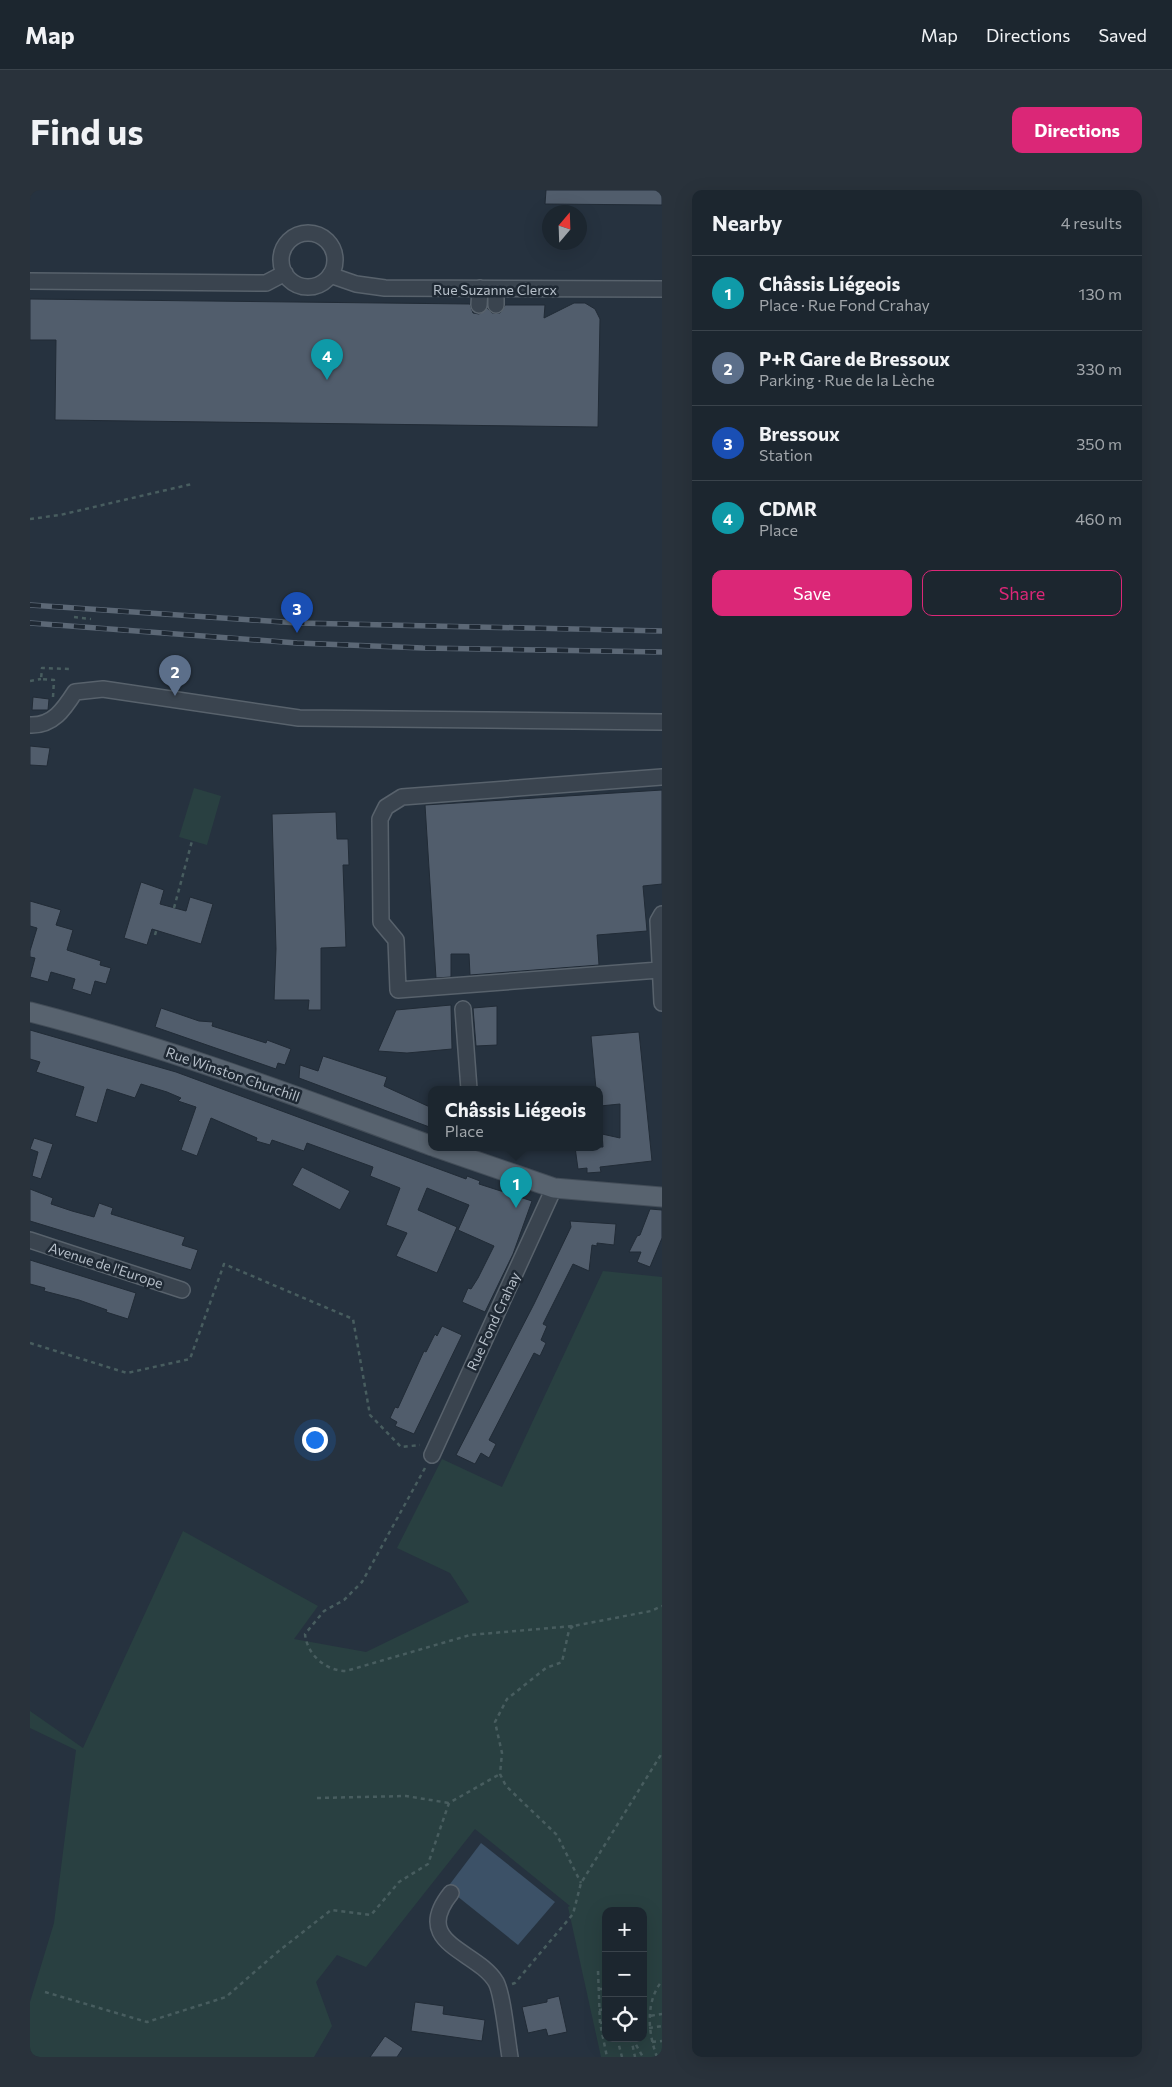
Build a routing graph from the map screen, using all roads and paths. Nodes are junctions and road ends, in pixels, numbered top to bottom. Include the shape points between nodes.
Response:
1 (285, 273) junction
2 (330, 275) junction
3 (30, 281) edge
4 (480, 288) junction
5 (496, 288) junction
6 (662, 290) edge
7 (480, 304) dead end
8 (496, 305) dead end
9 (192, 484) dead end
10 (30, 519) edge
11 (74, 617) dead end
12 (91, 619) dead end
13 (70, 669) dead end
14 (41, 679) junction
15 (30, 681) edge
16 (51, 721) junction
17 (662, 722) edge
18 (30, 725) edge
19 (662, 777) edge
20 (192, 841) dead end
21 (174, 908) dead end
22 (662, 914) edge
23 (157, 928) dead end
24 (154, 935) dead end
25 (659, 970) junction
26 (662, 1003) edge
27 (463, 1008) dead end
28 (30, 1012) edge
29 (469, 1086) edge
30 (428, 1144) edge
31 (458, 1151) edge
32 (473, 1154) edge
33 (554, 1188) junction
34 (662, 1197) edge
35 (30, 1240) edge
36 (182, 1290) dead end
37 (30, 1343) edge
38 (420, 1445) dead end
39 (432, 1455) joint
40 (662, 1606) edge
41 (573, 1626) junction
42 (662, 1753) edge
43 (500, 1774) junction
44 (317, 1798) dead end
45 (449, 1803) junction
46 (580, 1883) junction
47 (451, 1893) dead end
48 (598, 1971) dead end
49 (662, 1981) edge
50 (496, 1983) junction
51 (599, 1989) joint
52 (45, 1992) dead end
53 (600, 2010) joint
54 (662, 2014) edge
55 (649, 2016) junction
56 (600, 2023) joint
57 (662, 2026) edge
58 (649, 2028) junction
59 (602, 2030) edge
60 (662, 2041) edge
61 (605, 2042) edge
62 (618, 2042) edge
63 (633, 2042) edge
64 (634, 2042) edge
65 (652, 2042) junction
66 (662, 2056) edge
67 (510, 2057) edge
68 (607, 2057) edge
69 (622, 2057) edge
70 (635, 2057) edge
71 (643, 2057) edge
72 (658, 2057) edge

1 - 2 street via 303,286 318,284
1 - 2 street via 281,259 286,244 305,233 320,236 331,246 334,261
1 - 3 street via 266,283
2 - 4 street, Rue Suzanne Clercx via 356,284 385,288
4 - 5 street, Rue Suzanne Clercx
4 - 7 street
5 - 6 street, Rue Suzanne Clercx
5 - 8 street
9 - 10 path
11 - 12 path
13 - 14 path via 42,668
14 - 15 path
14 - 16 path via 54,680
16 - 17 street via 75,692 103,689 299,718
16 - 18 street
19 - 25 street via 402,797 386,807 380,819 381,922 396,940 398,990
20 - 21 path
22 - 25 street via 658,921
23 - 24 path
25 - 26 street
27 - 29 street
28 - 30 main road, Rue Winston Churchill via 101,1030 226,1071
31 - 32 main road, Rue Winston Churchill
32 - 33 main road, Rue Winston Churchill
33 - 34 main road, Rue Winston Churchill
33 - 39 street, Rue Fond Crahay
35 - 36 street, Avenue de l'Europe
37 - 38 path via 127,1373 190,1359 224,1264 353,1319 370,1415 401,1447
39 - 41 path via 362,1582 344,1600 324,1611 305,1634 306,1643 317,1659 334,1670 346,1670 470,1635
40 - 41 path
41 - 43 path via 569,1630 562,1662 546,1668 508,1699 495,1722 502,1753
42 - 46 path
43 - 45 path
43 - 46 path via 506,1786 557,1835
44 - 45 path via 406,1796
45 - 52 path via 428,1864 399,1882 371,1915 331,1910 226,1997 147,2022
46 - 50 path via 573,1914 515,1983
47 - 50 street via 441,1906 438,1922 446,1941
48 - 51 path
49 - 55 path via 656,1989
50 - 67 street
51 - 53 path
53 - 56 path
54 - 55 path
55 - 58 path
56 - 59 path
57 - 58 path
58 - 65 path
60 - 65 path
61 - 68 path
62 - 69 path
63 - 70 path
64 - 71 path
65 - 72 path
66 - 72 path

